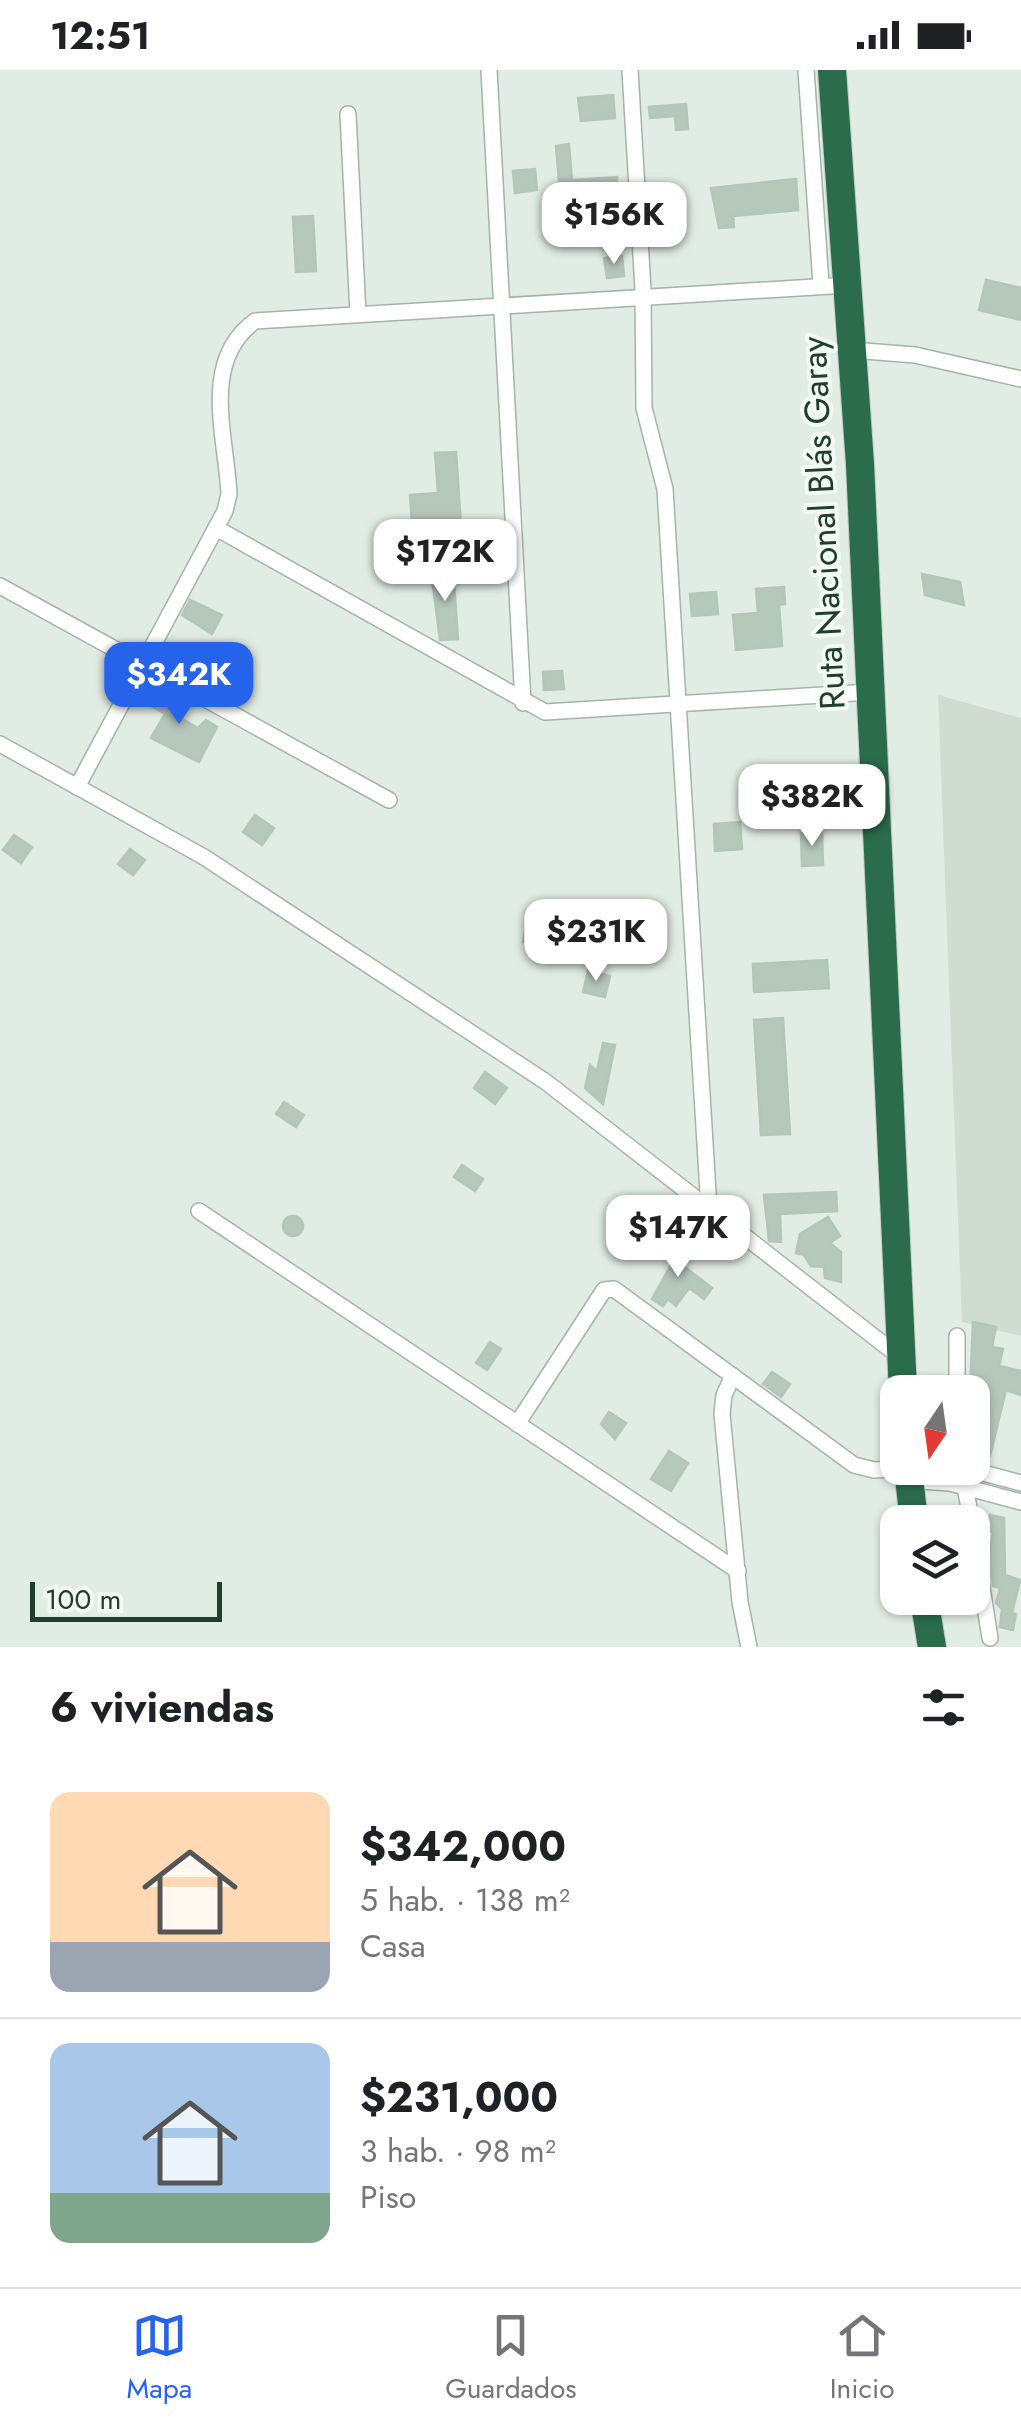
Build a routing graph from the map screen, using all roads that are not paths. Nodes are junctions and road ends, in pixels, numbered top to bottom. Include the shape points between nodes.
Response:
1 (489, 70) edge
2 (630, 70) edge
3 (806, 70) edge
4 (832, 70) edge
5 (348, 114) dead end
6 (834, 284) junction
7 (643, 296) junction
8 (502, 306) junction
9 (358, 314) junction
10 (852, 350) junction
11 (1021, 379) edge
12 (216, 528) junction
13 (0, 586) edge
14 (143, 664) junction
15 (870, 692) junction
16 (524, 703) junction
17 (678, 704) junction
18 (0, 744) edge
19 (77, 787) junction
20 (389, 800) dead end
21 (710, 1210) junction
22 (199, 1211) dead end
23 (957, 1336) dead end
24 (900, 1357) junction
25 (901, 1375) edge
26 (956, 1375) edge
27 (733, 1376) junction
28 (517, 1424) junction
29 (880, 1470) edge
30 (990, 1475) edge
31 (1021, 1482) edge
32 (956, 1485) edge
33 (966, 1485) edge
34 (967, 1488) junction
35 (1021, 1502) edge
36 (969, 1505) edge
37 (738, 1571) junction
38 (927, 1615) edge
39 (986, 1615) edge
40 (990, 1638) dead end
41 (749, 1647) edge
42 (932, 1647) edge

1 - 8 street
2 - 7 street
3 - 6 street
4 - 6 highway, Ruta Nacional Blás Garay
5 - 9 street
6 - 7 street
6 - 10 highway, Ruta Nacional Blás Garay
7 - 8 street
7 - 17 street via 644,408 665,490
8 - 9 street
8 - 16 street
9 - 12 street via 255,320 240,332 219,374 230,494
10 - 11 street via 915,355
10 - 15 highway, Ruta Nacional Blás Garay
12 - 14 street
12 - 16 street
13 - 14 street
14 - 19 street
14 - 20 street
15 - 17 street
15 - 24 highway, Ruta Nacional Blás Garay
16 - 17 street via 545,712
17 - 21 street
18 - 19 street
19 - 21 street via 204,858 546,1082
21 - 24 street
22 - 28 street
23 - 26 street
24 - 25 highway, Ruta Nacional Blás Garay
27 - 28 street via 614,1289 604,1290
27 - 29 street via 854,1465
27 - 37 street via 722,1414
28 - 37 street
30 - 31 street
32 - 34 street
33 - 34 street
34 - 35 street
34 - 36 street
37 - 41 street
38 - 42 highway
39 - 40 street

